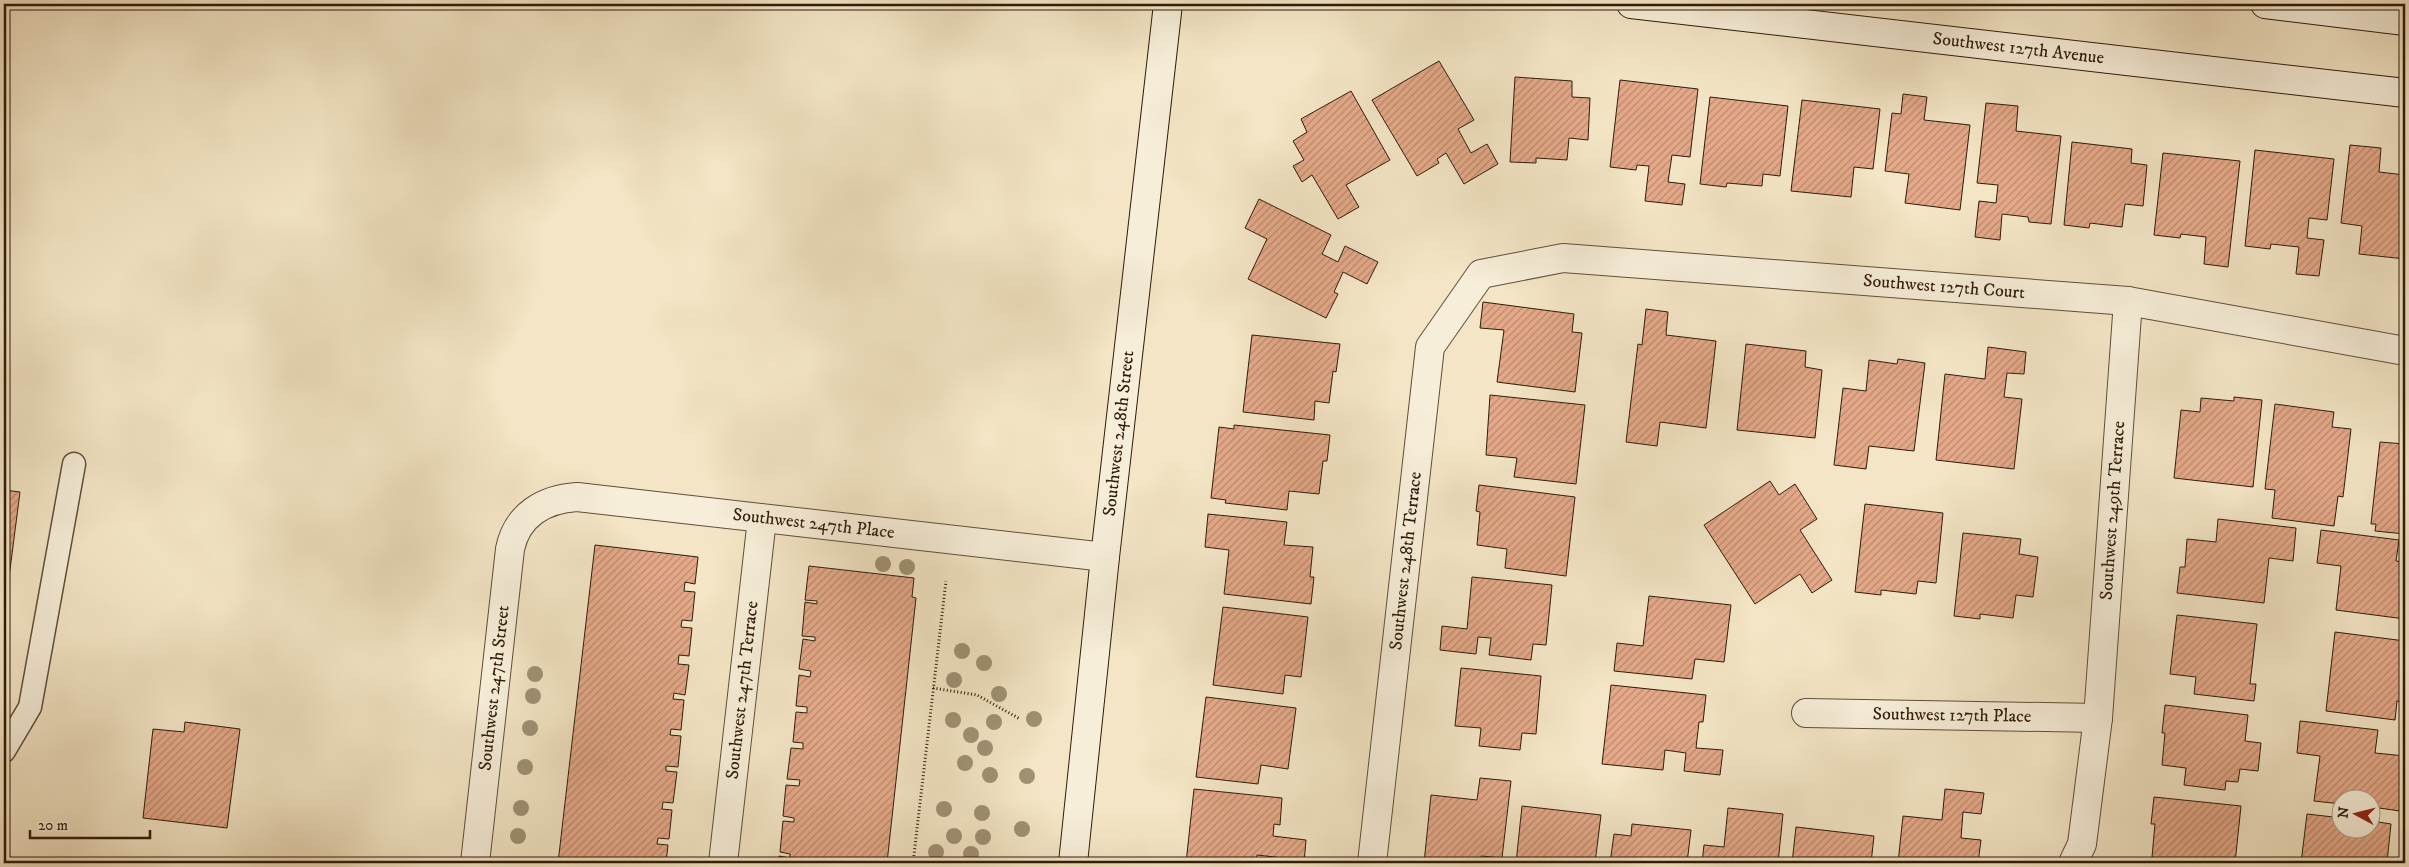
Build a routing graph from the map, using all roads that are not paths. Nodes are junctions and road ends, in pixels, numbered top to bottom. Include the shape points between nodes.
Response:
1 (1168, 4) edge
2 (1630, 4) edge
3 (2265, 4) edge
4 (2405, 21) edge
5 (2405, 93) edge
6 (1481, 274) joint
7 (2128, 301) junction
8 (2405, 350) edge
9 (74, 464) dead end
10 (527, 516) joint
11 (762, 519) junction
12 (1105, 557) junction
13 (1806, 713) dead end
14 (2098, 718) junction
15 (4, 751) edge
16 (475, 863) edge
17 (723, 863) edge
18 (1073, 863) edge
19 (1372, 863) edge
20 (2073, 863) edge

1 - 12 street, Southwest 248th Street
2 - 5 street, Southwest 127th Avenue
3 - 4 street
6 - 7 street, Southwest 127th Court via 1563,258
6 - 19 street, Southwest 248th Terrace via 1430,347
7 - 8 street, Southwest 127th Court
7 - 14 street, Southwest 249th Terrace
9 - 15 lane via 30,707
10 - 11 street, Southwest 247th Place via 549,502 577,496
10 - 16 street, Southwest 247th Street via 516,530 510,550
11 - 12 street, Southwest 247th Place
11 - 17 street, Southwest 247th Terrace
12 - 18 street, Southwest 248th Street
13 - 14 street, Southwest 127th Place
14 - 20 street, Southwest 249th Terrace via 2082,844

